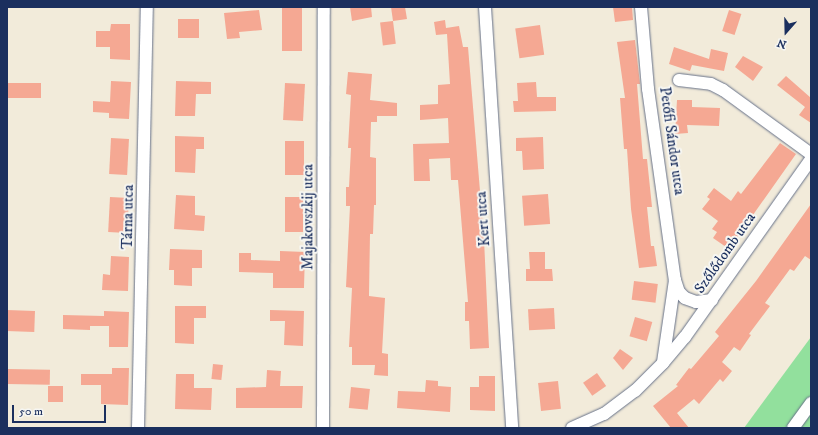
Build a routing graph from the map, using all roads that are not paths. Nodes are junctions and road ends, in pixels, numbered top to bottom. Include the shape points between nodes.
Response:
1 (147, 7) edge
2 (324, 7) edge
3 (485, 7) edge
4 (641, 7) edge
5 (679, 80) dead end
6 (811, 154) edge
7 (811, 158) edge
8 (675, 280) junction
9 (712, 300) junction
10 (663, 363) junction
11 (811, 402) edge
12 (138, 428) edge
13 (323, 428) edge
14 (512, 428) edge
15 (572, 428) edge
16 (792, 428) edge

1 - 12 street, Tárna utca
2 - 13 street, Majakovszkij utca
3 - 14 street, Kert utca
4 - 8 street, Petőfi Sándor utca via 648,89
5 - 6 street via 710,84 723,90
7 - 9 street, Szőlődomb utca
8 - 9 street, Petőfi Sándor utca via 679,292 685,298 696,302
8 - 10 street, Petőfi Sándor utca
9 - 10 street, Szőlődomb utca
10 - 15 street, Szőlődomb utca via 635,391 610,409
11 - 16 street

